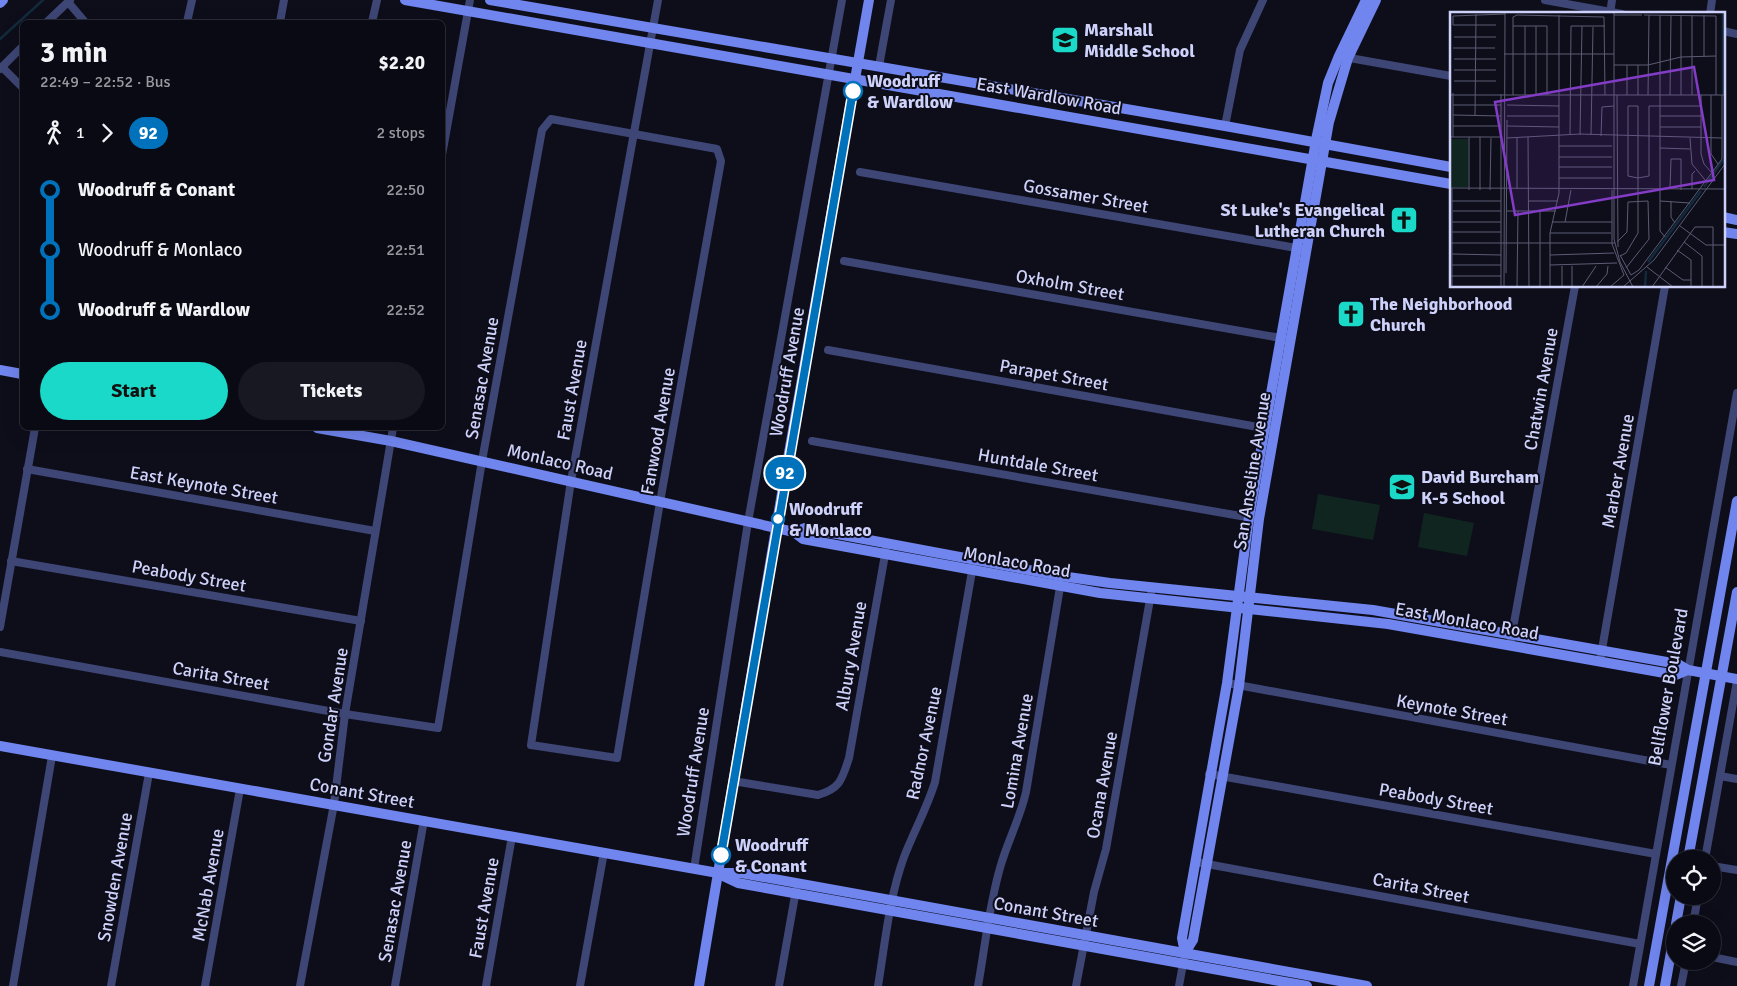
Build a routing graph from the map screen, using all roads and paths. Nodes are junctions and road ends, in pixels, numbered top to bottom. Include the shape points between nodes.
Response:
1 (3, 0) edge
2 (192, 0) edge
3 (284, 0) edge
4 (377, 0) edge
5 (405, 0) edge
6 (470, 0) edge
7 (490, 0) edge
8 (658, 0) edge
9 (842, 0) edge
10 (869, 0) edge
11 (891, 0) edge
12 (1264, 0) edge
13 (1366, 0) edge
14 (1376, 0) edge
15 (1545, 0) edge
16 (69, 1) edge
17 (0, 3) edge
18 (468, 11) junction
19 (1605, 12) edge
20 (49, 20) edge
21 (83, 20) edge
22 (187, 20) edge
23 (280, 20) edge
24 (372, 20) edge
25 (653, 28) junction
26 (1724, 31) edge
27 (1737, 34) edge
28 (651, 44) junction
29 (20, 49) edge
30 (1343, 57) junction
31 (832, 59) junction
32 (858, 63) junction
33 (879, 66) junction
34 (1, 68) edge
35 (829, 75) junction
36 (1450, 76) edge
37 (855, 79) junction
38 (20, 86) edge
39 (1225, 126) junction
40 (633, 133) junction
41 (445, 138) edge
42 (1320, 144) junction
43 (1317, 160) junction
44 (1415, 161) junction
45 (1450, 167) edge
46 (860, 172) dead end
47 (1412, 177) junction
48 (1450, 184) edge
49 (1724, 217) edge
50 (1737, 220) edge
51 (1724, 232) edge
52 (1737, 234) edge
53 (1302, 249) junction
54 (844, 261) dead end
55 (1575, 288) edge
56 (1666, 288) edge
57 (1280, 338) junction
58 (1291, 340) junction
59 (828, 350) dead end
60 (0, 370) edge
61 (20, 374) edge
62 (1737, 393) edge
63 (1269, 429) junction
64 (35, 430) edge
65 (328, 430) edge
66 (393, 430) edge
67 (390, 441) junction
68 (812, 441) dead end
69 (482, 461) junction
70 (27, 469) junction
71 (571, 481) junction
72 (1737, 501) edge
73 (660, 502) junction
74 (1254, 518) junction
75 (748, 522) junction
76 (776, 529) junction
77 (375, 531) junction
78 (886, 549) junction
79 (11, 560) junction
80 (973, 565) junction
81 (1061, 581) junction
82 (1152, 588) junction
83 (1737, 592) edge
84 (1243, 597) junction
85 (1151, 599) junction
86 (1242, 608) junction
87 (361, 621) junction
88 (0, 626) edge
89 (1511, 639) junction
90 (1601, 650) junction
91 (0, 652) edge
92 (1600, 661) junction
93 (1688, 670) junction
94 (1706, 673) junction
95 (1722, 676) junction
96 (1737, 680) edge
97 (1227, 683) junction
98 (1239, 686) junction
99 (345, 714) junction
100 (438, 728) joint
101 (0, 746) edge
102 (573, 752) joint
103 (52, 756) junction
104 (1671, 765) junction
105 (149, 773) junction
106 (1210, 774) junction
107 (1223, 776) junction
108 (1720, 776) junction
109 (1737, 779) edge
110 (733, 781) junction
111 (240, 789) junction
112 (334, 804) junction
113 (424, 820) junction
114 (512, 836) junction
115 (1690, 850) edge
116 (1707, 850) edge
117 (604, 852) junction
118 (1656, 854) junction
119 (1196, 862) junction
120 (1207, 864) junction
121 (1721, 867) edge
122 (694, 868) junction
123 (1737, 870) edge
124 (718, 873) junction
125 (797, 883) junction
126 (795, 894) junction
127 (892, 906) junction
128 (989, 923) junction
129 (1084, 940) junction
130 (1640, 944) junction
131 (1184, 958) junction
132 (1721, 959) edge
133 (1737, 962) edge
134 (1668, 970) edge
135 (1684, 970) edge
136 (1280, 979) edge
137 (13, 986) edge
138 (111, 986) edge
139 (205, 986) edge
140 (300, 986) edge
141 (395, 986) edge
142 (486, 986) edge
143 (580, 986) edge
144 (699, 986) edge
145 (779, 986) edge
146 (878, 986) edge
147 (978, 986) edge
148 (1076, 986) edge
149 (1179, 986) edge
150 (1307, 986) edge
151 (1367, 986) edge
152 (1632, 986) edge
153 (1649, 986) edge
154 (1665, 986) edge
155 (1681, 986) edge

1 - 17 street
2 - 22 street
3 - 23 street
4 - 24 street
5 - 18 street, East Wardlow Road
6 - 18 street
7 - 25 street, East Wardlow Road
8 - 25 street, Faust Avenue
9 - 31 street, Woodruff Avenue
10 - 32 street, Woodruff Avenue
11 - 33 street
12 - 39 street via 1240,50
13 - 30 street, San Anseline Avenue
14 - 30 street, San Anseline Avenue
15 - 19 street
16 - 20 street
16 - 21 street
18 - 28 street, East Wardlow Road
18 - 41 street
25 - 28 street, Faust Avenue
25 - 31 street, East Wardlow Road
26 - 27 street
28 - 35 street, East Wardlow Road
28 - 40 street, Faust Avenue
29 - 34 street
30 - 36 street
30 - 42 street, San Anseline Avenue
31 - 32 street, East Wardlow Road
31 - 35 street, Woodruff Avenue
32 - 33 street, East Wardlow Road
32 - 37 street, Woodruff Avenue
33 - 39 street, East Wardlow Road
34 - 38 street
35 - 37 street, East Wardlow Road
35 - 75 street, Woodruff Avenue
37 - 43 street, East Wardlow Road
37 - 76 street, Woodruff Avenue
39 - 42 street, East Wardlow Road
40 - 69 street, Senasac Avenue via 551,119 542,130
40 - 71 street, Faust Avenue
40 - 73 street, Fanwood Avenue via 717,149 721,162
42 - 43 street, San Anseline Avenue
42 - 44 street, East Wardlow Road
43 - 47 street, East Wardlow Road
43 - 53 street, San Anseline Avenue
44 - 45 street, East Wardlow Road
44 - 47 street
46 - 53 street, Gossamer Street
47 - 48 street, East Wardlow Road
49 - 50 street
51 - 52 street
53 - 57 street, San Anseline Avenue
53 - 58 street, San Anseline Avenue
54 - 57 street, Oxholm Street
55 - 89 street, Chatwin Avenue
56 - 90 street, Marber Avenue
57 - 58 street, Oxholm Street
57 - 63 street, San Anseline Avenue
58 - 63 street, San Anseline Avenue
59 - 63 street, Parapet Street
60 - 61 street
62 - 93 street, Bellflower Boulevard
63 - 74 street, San Anseline Avenue
64 - 70 street
65 - 67 street, Monlaco Road
66 - 67 street, Gondar Avenue
67 - 69 street, Monlaco Road
67 - 77 street, Gondar Avenue
68 - 74 street, Huntdale Street
69 - 71 street, Monlaco Road
69 - 100 street, Senasac Avenue
70 - 77 street, East Keynote Street
70 - 79 street
71 - 73 street, Monlaco Road
71 - 102 street, Faust Avenue via 531,745
72 - 94 street, Bellflower Boulevard
73 - 75 street, Monlaco Road
73 - 102 street, Fanwood Avenue via 617,758
74 - 84 street, San Anseline Avenue
75 - 76 street, Monlaco Road
75 - 122 street, Woodruff Avenue
76 - 78 street, Monlaco Road via 794,532 803,539
76 - 110 street, Woodruff Avenue
77 - 87 street, Gondar Avenue
78 - 80 street, Monlaco Road
78 - 110 street, Albury Avenue via 848,758 840,783 818,795
79 - 87 street, Peabody Street
79 - 88 street
80 - 81 street, Monlaco Road
80 - 127 street, Radnor Avenue via 935,782 928,808 904,856
81 - 82 street, Monlaco Road
81 - 85 street, Monlaco Road
81 - 128 street, Lomina Avenue via 1026,792 1021,815 999,870
82 - 84 street, Monlaco Road
82 - 85 street, Ocana Avenue
83 - 95 street
84 - 86 street, San Anseline Avenue
84 - 89 street, East Monlaco Road via 1373,610
85 - 86 street, Monlaco Road
85 - 129 street, Ocana Avenue via 1106,849
86 - 89 street, East Monlaco Road
86 - 97 street, San Anseline Avenue
86 - 98 street, San Anseline Avenue
87 - 99 street, Gondar Avenue
89 - 90 street, East Monlaco Road
89 - 92 street, East Monlaco Road
90 - 92 street, Marber Avenue
90 - 93 street, East Monlaco Road via 1678,664
91 - 99 street, Carita Street
92 - 93 street, East Monlaco Road via 1676,675
93 - 94 street, East Monlaco Road
93 - 104 street, Bellflower Boulevard
94 - 95 street, East Monlaco Road
94 - 153 street, Bellflower Boulevard
95 - 96 street, East Monlaco Road
95 - 115 street
96 - 108 street
97 - 98 street, Keynote Street
97 - 106 street, San Anseline Avenue
98 - 104 street, Keynote Street
98 - 107 street, San Anseline Avenue
99 - 100 street, Carita Street
99 - 112 street, Gondar Avenue
101 - 103 street, Conant Street
103 - 105 street, Conant Street
103 - 137 street
104 - 118 street, Bellflower Boulevard
105 - 111 street, Conant Street
105 - 138 street, Snowden Avenue
106 - 107 street, Peabody Street
106 - 119 street, San Anseline Avenue
107 - 118 street, Peabody Street
107 - 120 street, San Anseline Avenue
108 - 109 street
108 - 116 street
110 - 124 street, Woodruff Avenue
111 - 112 street, Conant Street
111 - 139 street, McNab Avenue
112 - 113 street, Conant Street
112 - 140 street, Gondar Avenue
113 - 114 street, Conant Street
113 - 141 street, Senasac Avenue
114 - 117 street, Conant Street
114 - 142 street, Faust Avenue
117 - 122 street, Conant Street
117 - 143 street
118 - 130 street, Bellflower Boulevard
119 - 120 street, Carita Street
119 - 131 street, San Anseline Avenue via 1182,938
120 - 130 street, Carita Street
120 - 131 street, San Anseline Avenue via 1192,940
121 - 123 street
122 - 124 street, Conant Street
124 - 125 street, Conant Street via 741,873
124 - 126 street, Conant Street via 738,884
124 - 144 street, Woodruff Avenue
125 - 126 street
125 - 127 street, Conant Street
126 - 127 street, Conant Street
126 - 145 street
127 - 128 street, Conant Street
127 - 146 street, Radnor Avenue
128 - 129 street, Conant Street
128 - 147 street, Lomina Avenue
129 - 131 street, Conant Street
129 - 148 street, Ocana Avenue
130 - 152 street, Bellflower Boulevard
131 - 136 street, Conant Street
131 - 149 street, San Anseline Avenue
132 - 133 street
134 - 154 street
135 - 155 street
136 - 150 street, Conant Street
136 - 151 street, Conant Street

